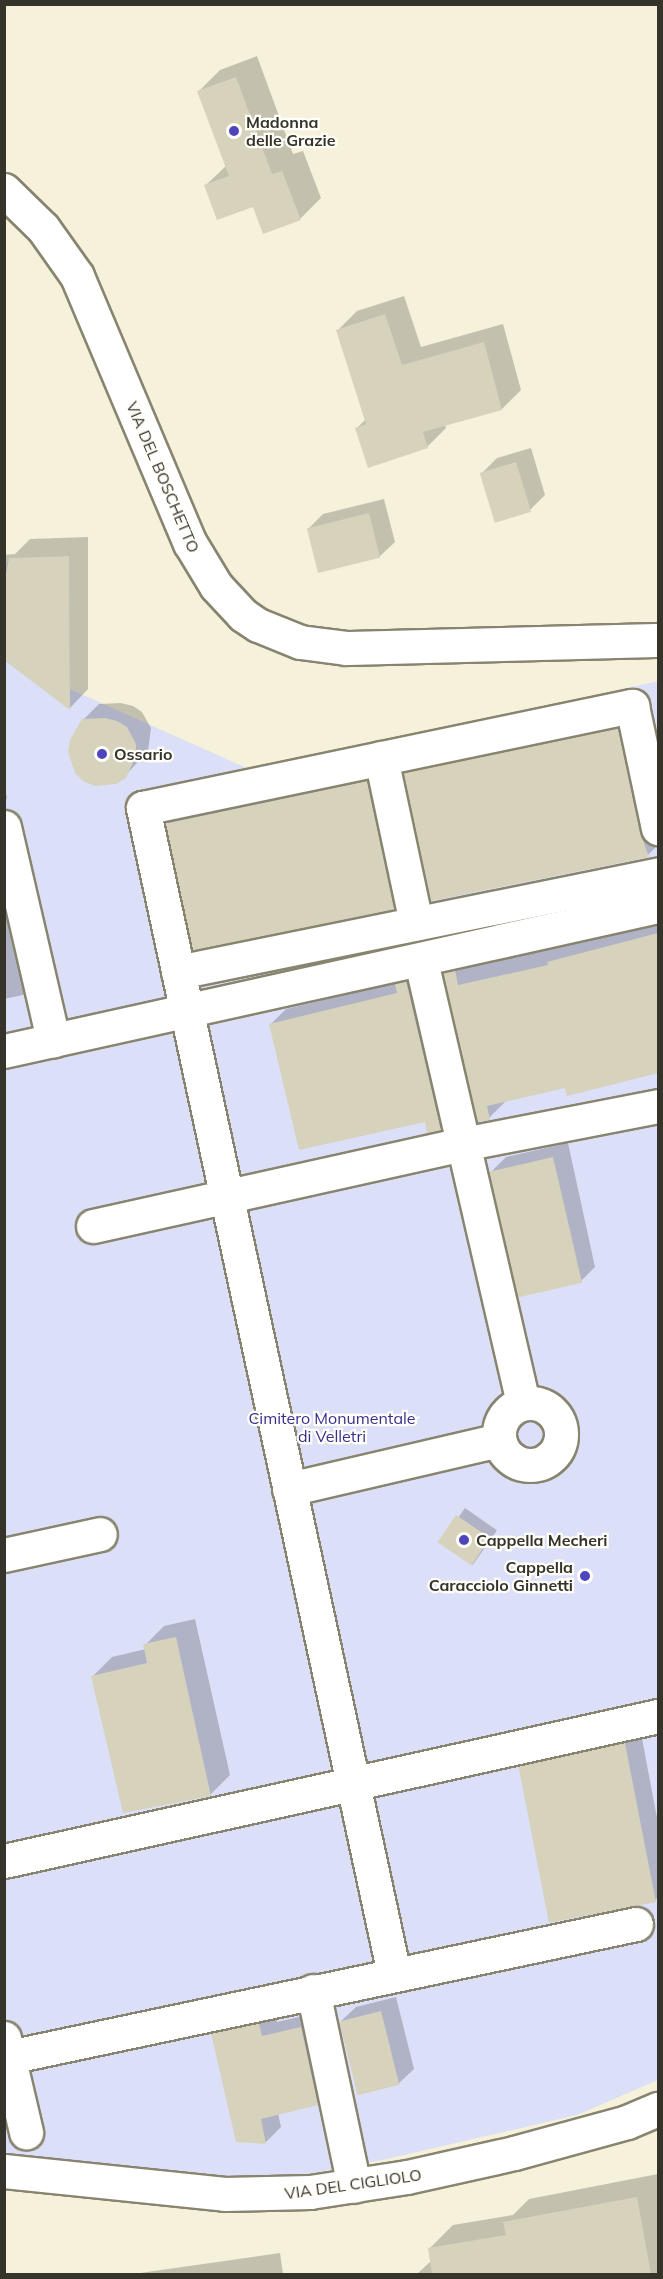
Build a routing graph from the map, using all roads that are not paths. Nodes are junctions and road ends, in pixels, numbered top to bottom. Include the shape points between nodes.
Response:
1 (4, 190) edge
2 (658, 640) edge
3 (381, 758) junction
4 (658, 828) edge
5 (5, 833) edge
6 (658, 874) edge
7 (658, 906) edge
8 (416, 923) junction
9 (420, 961) junction
10 (178, 972) junction
11 (187, 1011) junction
12 (53, 1040) junction
13 (4, 1051) edge
14 (658, 1106) edge
15 (463, 1144) junction
16 (227, 1198) junction
17 (93, 1226) dead end
18 (523, 1403) junction
19 (499, 1440) junction
20 (290, 1489) junction
21 (100, 1534) dead end
22 (4, 1556) edge
23 (658, 1716) edge
24 (353, 1784) junction
25 (4, 1861) edge
26 (636, 1924) dead end
27 (394, 1974) junction
28 (312, 1991) junction
29 (6, 2051) edge
30 (658, 2109) edge
31 (26, 2132) dead end
32 (4, 2171) edge
33 (354, 2186) junction

1 - 2 street, VIA DEL BOSCHETTO via 43,228 77,276 190,543 216,586 243,615 300,642 346,648
3 - 4 street via 632,706
3 - 8 street
3 - 10 street via 143,808
5 - 12 street
6 - 8 street
7 - 9 street
8 - 10 street
9 - 11 street
9 - 15 street
10 - 11 street
11 - 12 street
11 - 16 street
12 - 13 street
14 - 15 street
15 - 16 street
15 - 18 street
16 - 17 street
16 - 20 street
18 - 19 street via 501,1421
18 - 19 street via 544,1406 552,1412 561,1431 556,1451 540,1464 525,1465 509,1458
19 - 20 street
20 - 24 street
21 - 22 street
23 - 24 street
24 - 25 street
24 - 27 street
26 - 27 street
27 - 28 street
28 - 29 street
28 - 33 street
29 - 31 street
30 - 33 street, VIA DEL CIGLIOLO via 627,2122 514,2153
32 - 33 street, VIA DEL CIGLIOLO via 225,2194 280,2195

